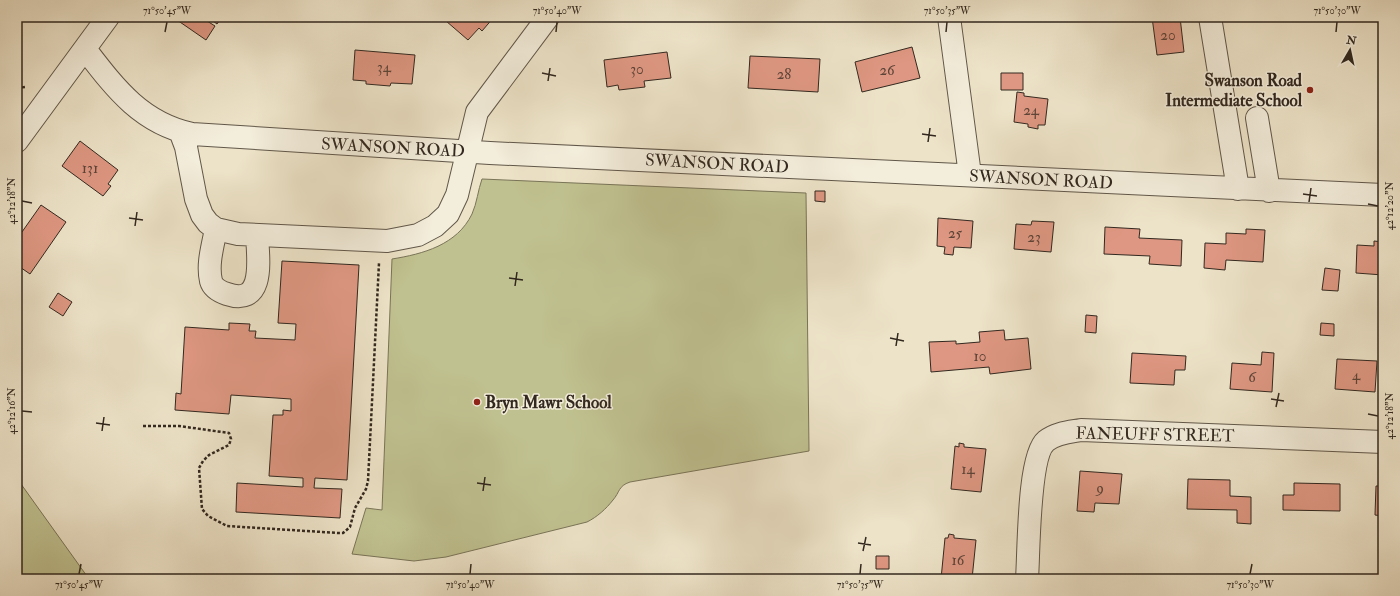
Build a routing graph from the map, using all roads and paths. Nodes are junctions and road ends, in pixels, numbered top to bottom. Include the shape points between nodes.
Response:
1 (108, 17) edge
2 (548, 17) edge
3 (949, 17) edge
4 (1210, 17) edge
5 (85, 49) junction
6 (25, 87) dead end
7 (17, 88) edge
8 (1257, 118) dead end
9 (180, 131) junction
10 (17, 141) edge
11 (468, 151) junction
12 (970, 175) junction
13 (1238, 189) junction
14 (1269, 191) junction
15 (1383, 196) edge
16 (216, 229) junction
17 (257, 235) junction
18 (380, 241) junction
19 (143, 426) dead end
20 (1383, 442) edge
21 (1027, 579) edge

1 - 5 street
2 - 11 street via 477,112
3 - 12 street
4 - 13 street
5 - 9 street, SWANSON ROAD via 112,84 134,105 160,123
5 - 10 street
6 - 7 path
8 - 14 street
9 - 11 street, SWANSON ROAD via 216,136
9 - 16 street via 186,146 199,207 208,223
11 - 12 street, SWANSON ROAD
11 - 18 street via 448,214 435,226 418,235
12 - 13 street, SWANSON ROAD
13 - 14 street, SWANSON ROAD
14 - 15 street, SWANSON ROAD
16 - 17 street via 227,233
16 - 17 street via 210,272 212,283 220,292 232,296 250,293 256,283 259,272
17 - 18 street
18 - 19 path via 368,481 347,530 338,533 238,527 217,522 202,509 199,468 209,455 229,445 229,433 179,426
20 - 21 street, FANEUFF STREET via 1081,430 1056,435 1046,441 1037,455

